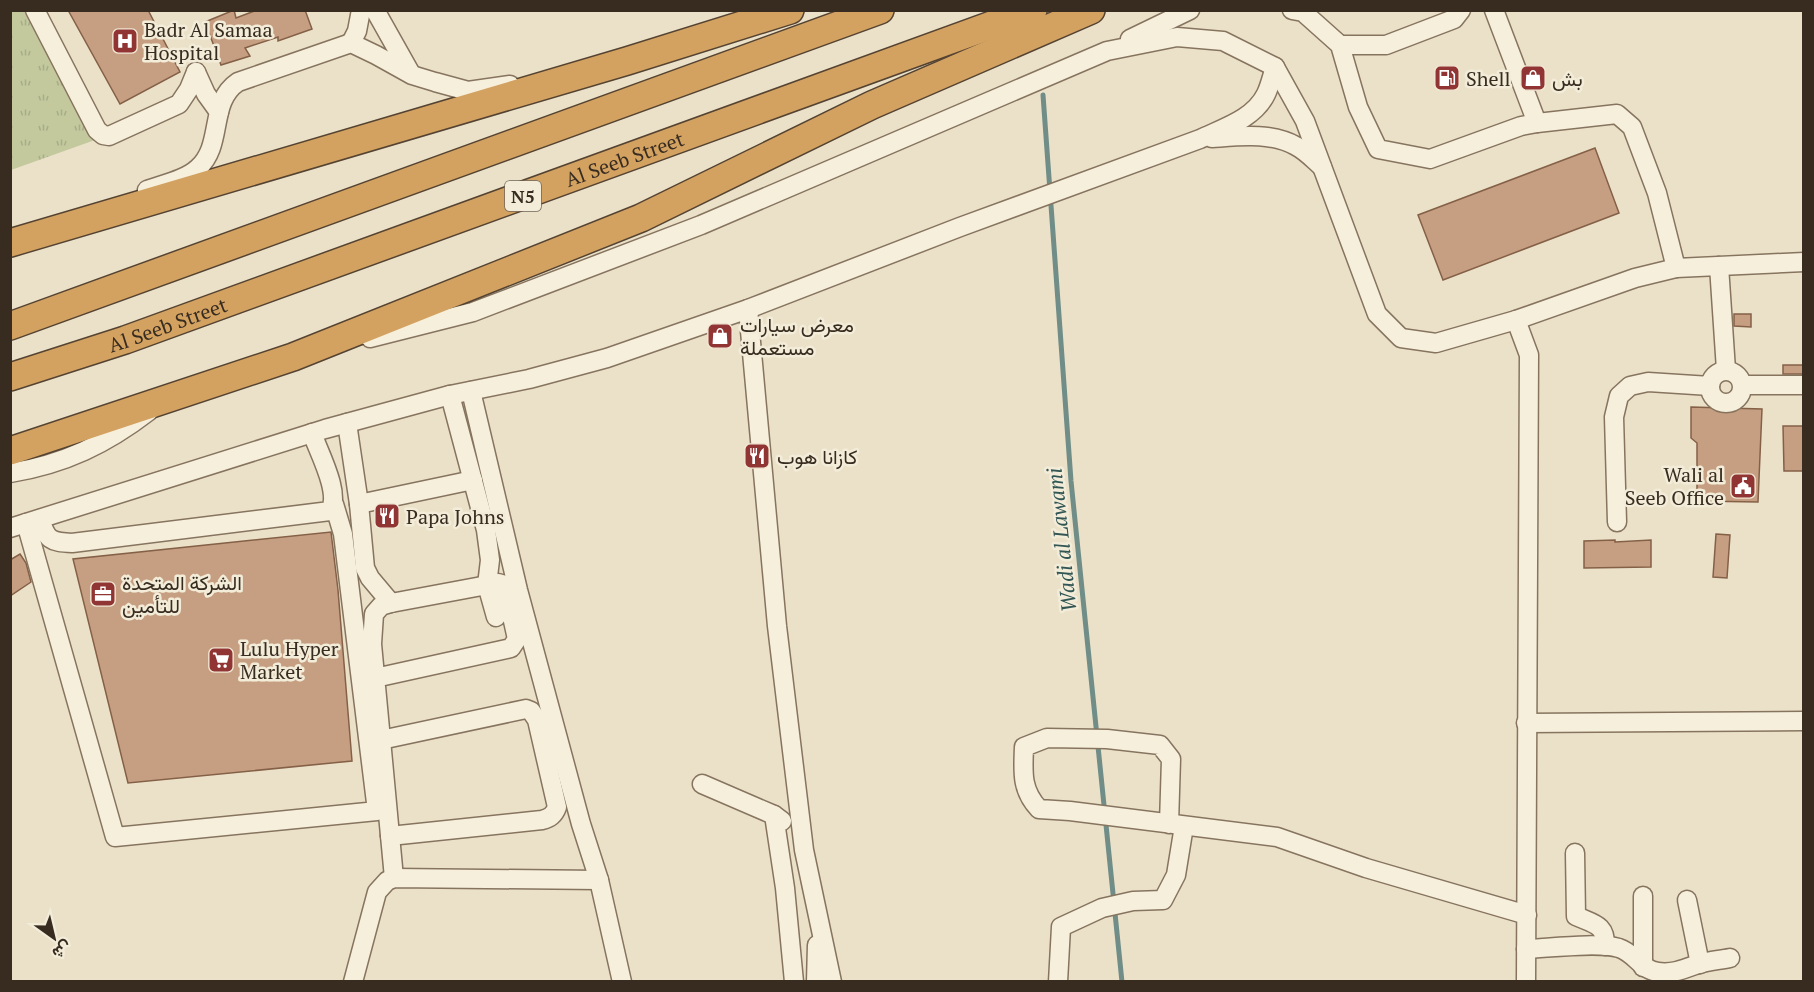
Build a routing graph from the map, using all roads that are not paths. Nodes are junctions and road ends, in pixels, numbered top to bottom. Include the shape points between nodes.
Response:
1 (35, 10) edge
2 (361, 10) edge
3 (375, 10) edge
4 (790, 10) edge
5 (880, 10) edge
6 (1033, 10) edge
7 (1091, 10) edge
8 (1190, 10) edge
9 (1293, 10) edge
10 (1461, 10) edge
11 (1494, 10) edge
12 (351, 44) junction
13 (1340, 45) junction
14 (1107, 51) junction
15 (627, 61) junction
16 (1275, 67) junction
17 (412, 75) junction
18 (178, 104) junction
19 (219, 111) junction
20 (1537, 123) junction
21 (1200, 139) junction
22 (1324, 168) junction
23 (10, 242) edge
24 (1803, 262) edge
25 (1719, 266) junction
26 (1676, 268) junction
27 (748, 309) junction
28 (1516, 320) junction
29 (10, 326) edge
30 (293, 357) junction
31 (1726, 370) junction
32 (10, 377) edge
33 (1743, 385) junction
34 (1803, 385) edge
35 (1710, 386) junction
36 (471, 391) junction
37 (450, 395) junction
38 (164, 400) junction
39 (347, 423) junction
40 (312, 434) junction
41 (10, 451) edge
42 (10, 473) edge
43 (473, 480) junction
44 (334, 504) junction
45 (358, 504) junction
46 (1617, 522) dead end
47 (25, 523) edge
48 (487, 585) junction
49 (391, 603) junction
50 (496, 618) dead end
51 (375, 678) junction
52 (1803, 721) edge
53 (1526, 723) junction
54 (381, 740) junction
55 (702, 784) dead end
56 (774, 815) junction
57 (1177, 825) junction
58 (390, 836) junction
59 (804, 850) junction
60 (1575, 853) dead end
61 (394, 878) junction
62 (599, 880) junction
63 (1643, 896) dead end
64 (1687, 900) dead end
65 (1527, 915) junction
66 (818, 920) junction
67 (1605, 946) junction
68 (1526, 949) junction
69 (1730, 958) dead end
70 (1700, 964) junction
71 (1643, 967) junction
72 (1677, 977) edge
73 (353, 981) edge
74 (622, 981) edge
75 (794, 981) edge
76 (816, 981) edge
77 (832, 981) edge
78 (1058, 981) edge
79 (1526, 981) edge

1 - 18 street via 103,135 109,136
2 - 12 street
3 - 17 street
4 - 15 highway
5 - 29 highway
6 - 32 highway, Al Seeb Street / N5 via 125,340
7 - 30 highway via 872,105 641,218
8 - 14 street
9 - 13 street via 1303,12
10 - 13 street via 1454,19 1386,45
11 - 20 street
12 - 17 street
12 - 19 street via 238,82 225,93
13 - 20 street via 1358,107 1378,148 1431,159
14 - 16 street via 1177,37 1223,41
14 - 30 street via 701,225 483,308
15 - 17 street via 468,91
15 - 23 highway
16 - 21 street via 1266,95 1256,110
16 - 22 street via 1305,121
18 - 19 street
18 - 19 street via 196,72
19 - 23 street via 211,150 191,174
20 - 26 street via 1617,114 1632,127 1657,193
21 - 22 street via 1272,138 1297,146
21 - 27 street via 960,226
22 - 28 street via 1377,314 1401,338 1436,343
24 - 25 street
25 - 26 street
25 - 31 street
26 - 28 street via 1635,278
27 - 36 street via 607,358
27 - 59 street via 777,626
28 - 53 street via 1529,355
30 - 38 highway
31 - 33 street via 1739,376
31 - 35 street via 1714,376
33 - 34 street
33 - 35 street via 1736,400 1723,403 1712,395
35 - 46 street via 1648,382 1630,386 1619,396 1614,417
36 - 37 street
36 - 62 street via 518,590
37 - 39 street
37 - 43 street
38 - 41 highway
38 - 42 street via 97,447 66,460
39 - 40 street
39 - 45 street
40 - 44 street via 331,483
40 - 47 street
43 - 45 street
43 - 48 street via 490,560
44 - 47 street via 330,511 72,543 55,542
44 - 47 street via 343,534 377,812 115,837
45 - 49 street via 365,568
48 - 49 street
48 - 50 street
48 - 51 street via 505,585 517,639 511,648
49 - 51 street via 374,614
51 - 54 street
52 - 53 street
53 - 65 street
54 - 58 street
54 - 58 street via 526,709 535,715 557,807 549,819
55 - 56 street
56 - 59 street via 789,827
56 - 75 street
57 - 57 street via 1039,809 1029,799 1023,777 1024,747 1047,738 1160,745 1171,759
57 - 65 street via 1277,837 1366,868
57 - 78 street via 1176,875 1163,900 1101,908 1061,927
58 - 61 street
59 - 66 street
60 - 67 street via 1576,916 1599,926 1605,935
61 - 62 street
61 - 73 street via 377,892
62 - 74 street
63 - 71 street
64 - 70 street
65 - 68 street
66 - 76 street
66 - 77 street
67 - 68 street
67 - 71 street via 1620,948
68 - 79 street
69 - 70 street
70 - 72 street
71 - 72 street

